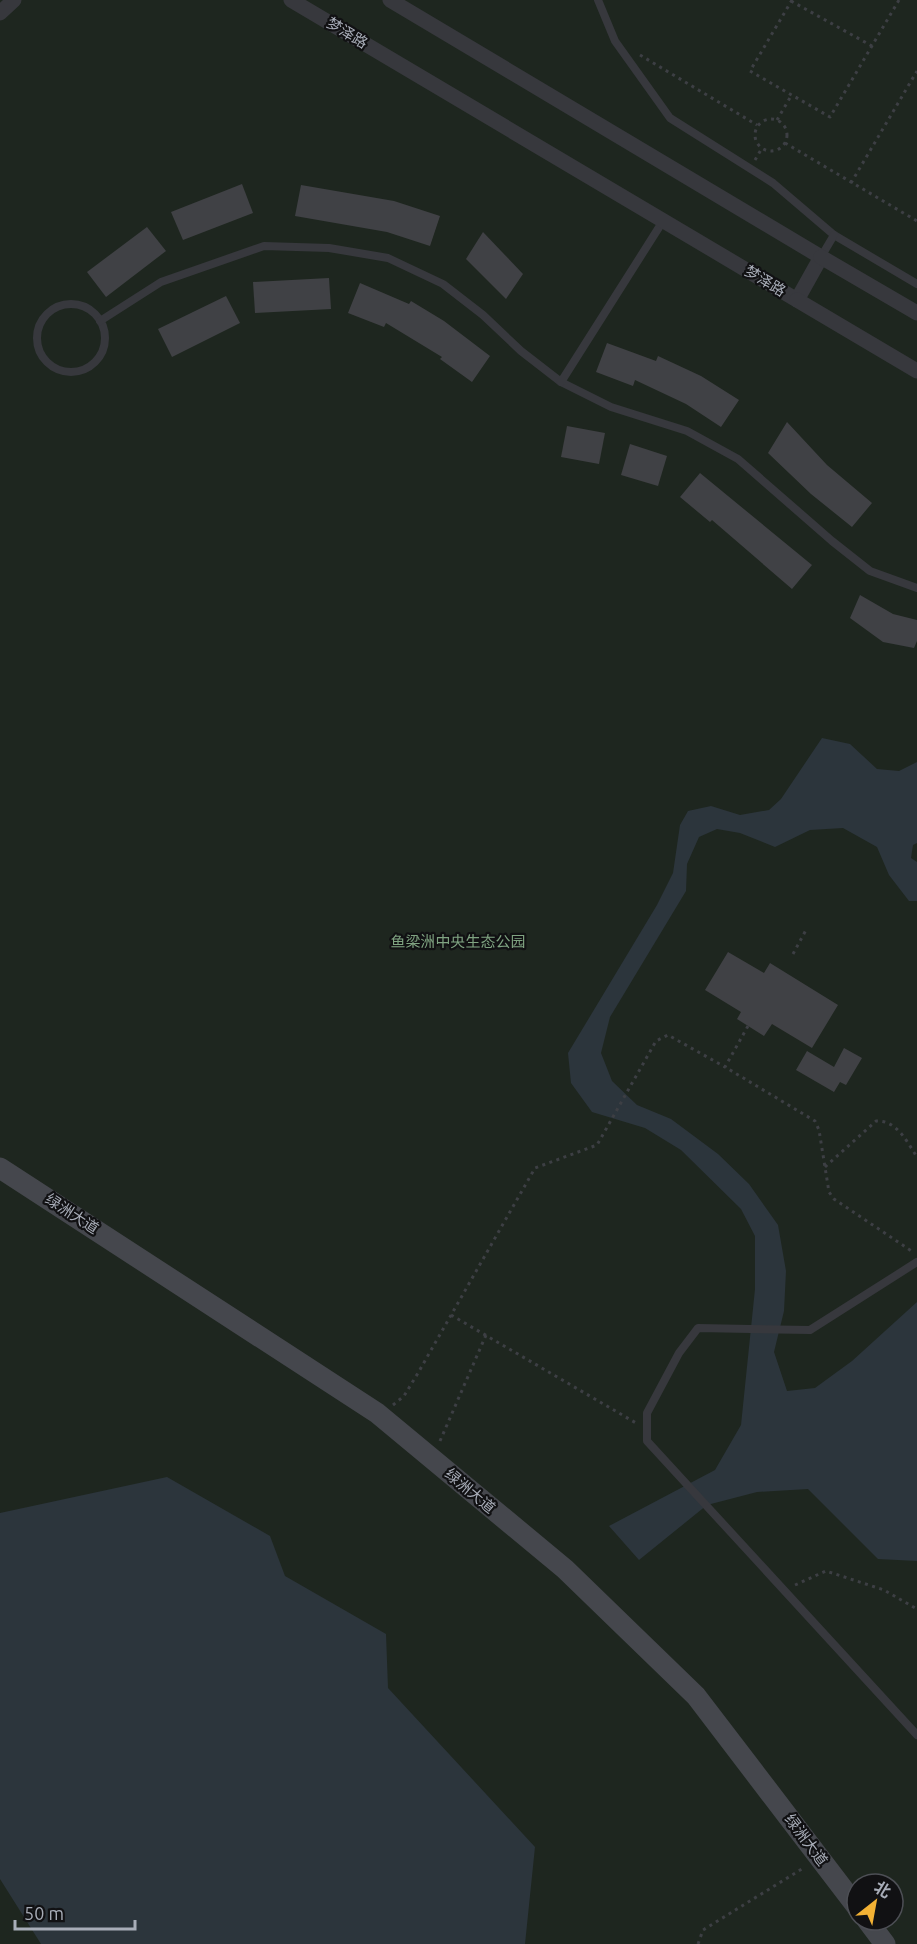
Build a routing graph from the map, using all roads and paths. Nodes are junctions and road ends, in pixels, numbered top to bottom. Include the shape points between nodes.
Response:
1 (14, 0) edge
2 (291, 0) edge
3 (390, 0) edge
4 (598, 0) edge
5 (792, 0) edge
6 (899, 0) edge
7 (0, 13) edge
8 (615, 41) junction
9 (872, 46) junction
10 (917, 70) edge
11 (792, 95) junction
12 (777, 120) junction
13 (758, 125) junction
14 (785, 143) junction
15 (851, 183) junction
16 (663, 221) junction
17 (917, 221) edge
18 (834, 236) junction
19 (821, 257) junction
20 (917, 284) edge
21 (796, 300) junction
22 (917, 313) edge
23 (100, 321) junction
24 (917, 371) edge
25 (561, 382) junction
26 (917, 588) edge
27 (806, 930) dead end
28 (793, 954) dead end
29 (748, 1026) dead end
30 (725, 1066) junction
31 (917, 1157) edge
32 (825, 1167) junction
33 (0, 1168) edge
34 (917, 1254) edge
35 (917, 1262) edge
36 (451, 1315) junction
37 (486, 1335) junction
38 (381, 1416) junction
39 (647, 1430) junction
40 (432, 1459) junction
41 (786, 1590) junction
42 (917, 1609) edge
43 (917, 1735) edge
44 (820, 1858) junction
45 (845, 1891) edge
46 (698, 1944) edge

1 - 7 street
2 - 16 street, 梦泽路
3 - 19 street
4 - 8 lane
5 - 9 path
5 - 11 path via 750,71
6 - 9 path
8 - 13 path
8 - 18 lane via 670,118 773,183
9 - 11 path via 830,117
10 - 15 path
11 - 12 path
12 - 13 path via 766,119
12 - 14 path via 785,127
13 - 14 path via 754,135 762,148 777,150
14 - 15 path
15 - 17 path
16 - 21 street, 梦泽路
16 - 25 lane
18 - 19 lane
18 - 20 lane
19 - 21 street, 梦泽路
19 - 22 street
21 - 24 street
23 - 23 lane via 83,306 60,305 50,310 37,329 39,351 54,368 76,372 86,368 95,362 105,342
23 - 25 lane via 161,282 264,246 329,248 388,258 443,284
25 - 26 lane via 611,407 687,431 738,459 870,571
27 - 28 path
29 - 30 path
30 - 32 path via 815,1122
30 - 36 path via 668,1035 656,1041 597,1145 535,1168
31 - 32 path via 898,1130 886,1121 876,1121
32 - 34 path via 834,1199
33 - 38 main road, 绿洲大道
35 - 39 lane via 810,1330 698,1328 679,1353 647,1413
36 - 37 path
36 - 38 path via 404,1396
37 - 39 path
37 - 40 path
38 - 40 main road, 绿洲大道
39 - 41 lane via 647,1441
40 - 44 main road, 绿洲大道 via 565,1569 696,1696
41 - 42 path via 826,1571 884,1590
41 - 43 lane
44 - 45 main road, 绿洲大道
44 - 46 path via 703,1930

